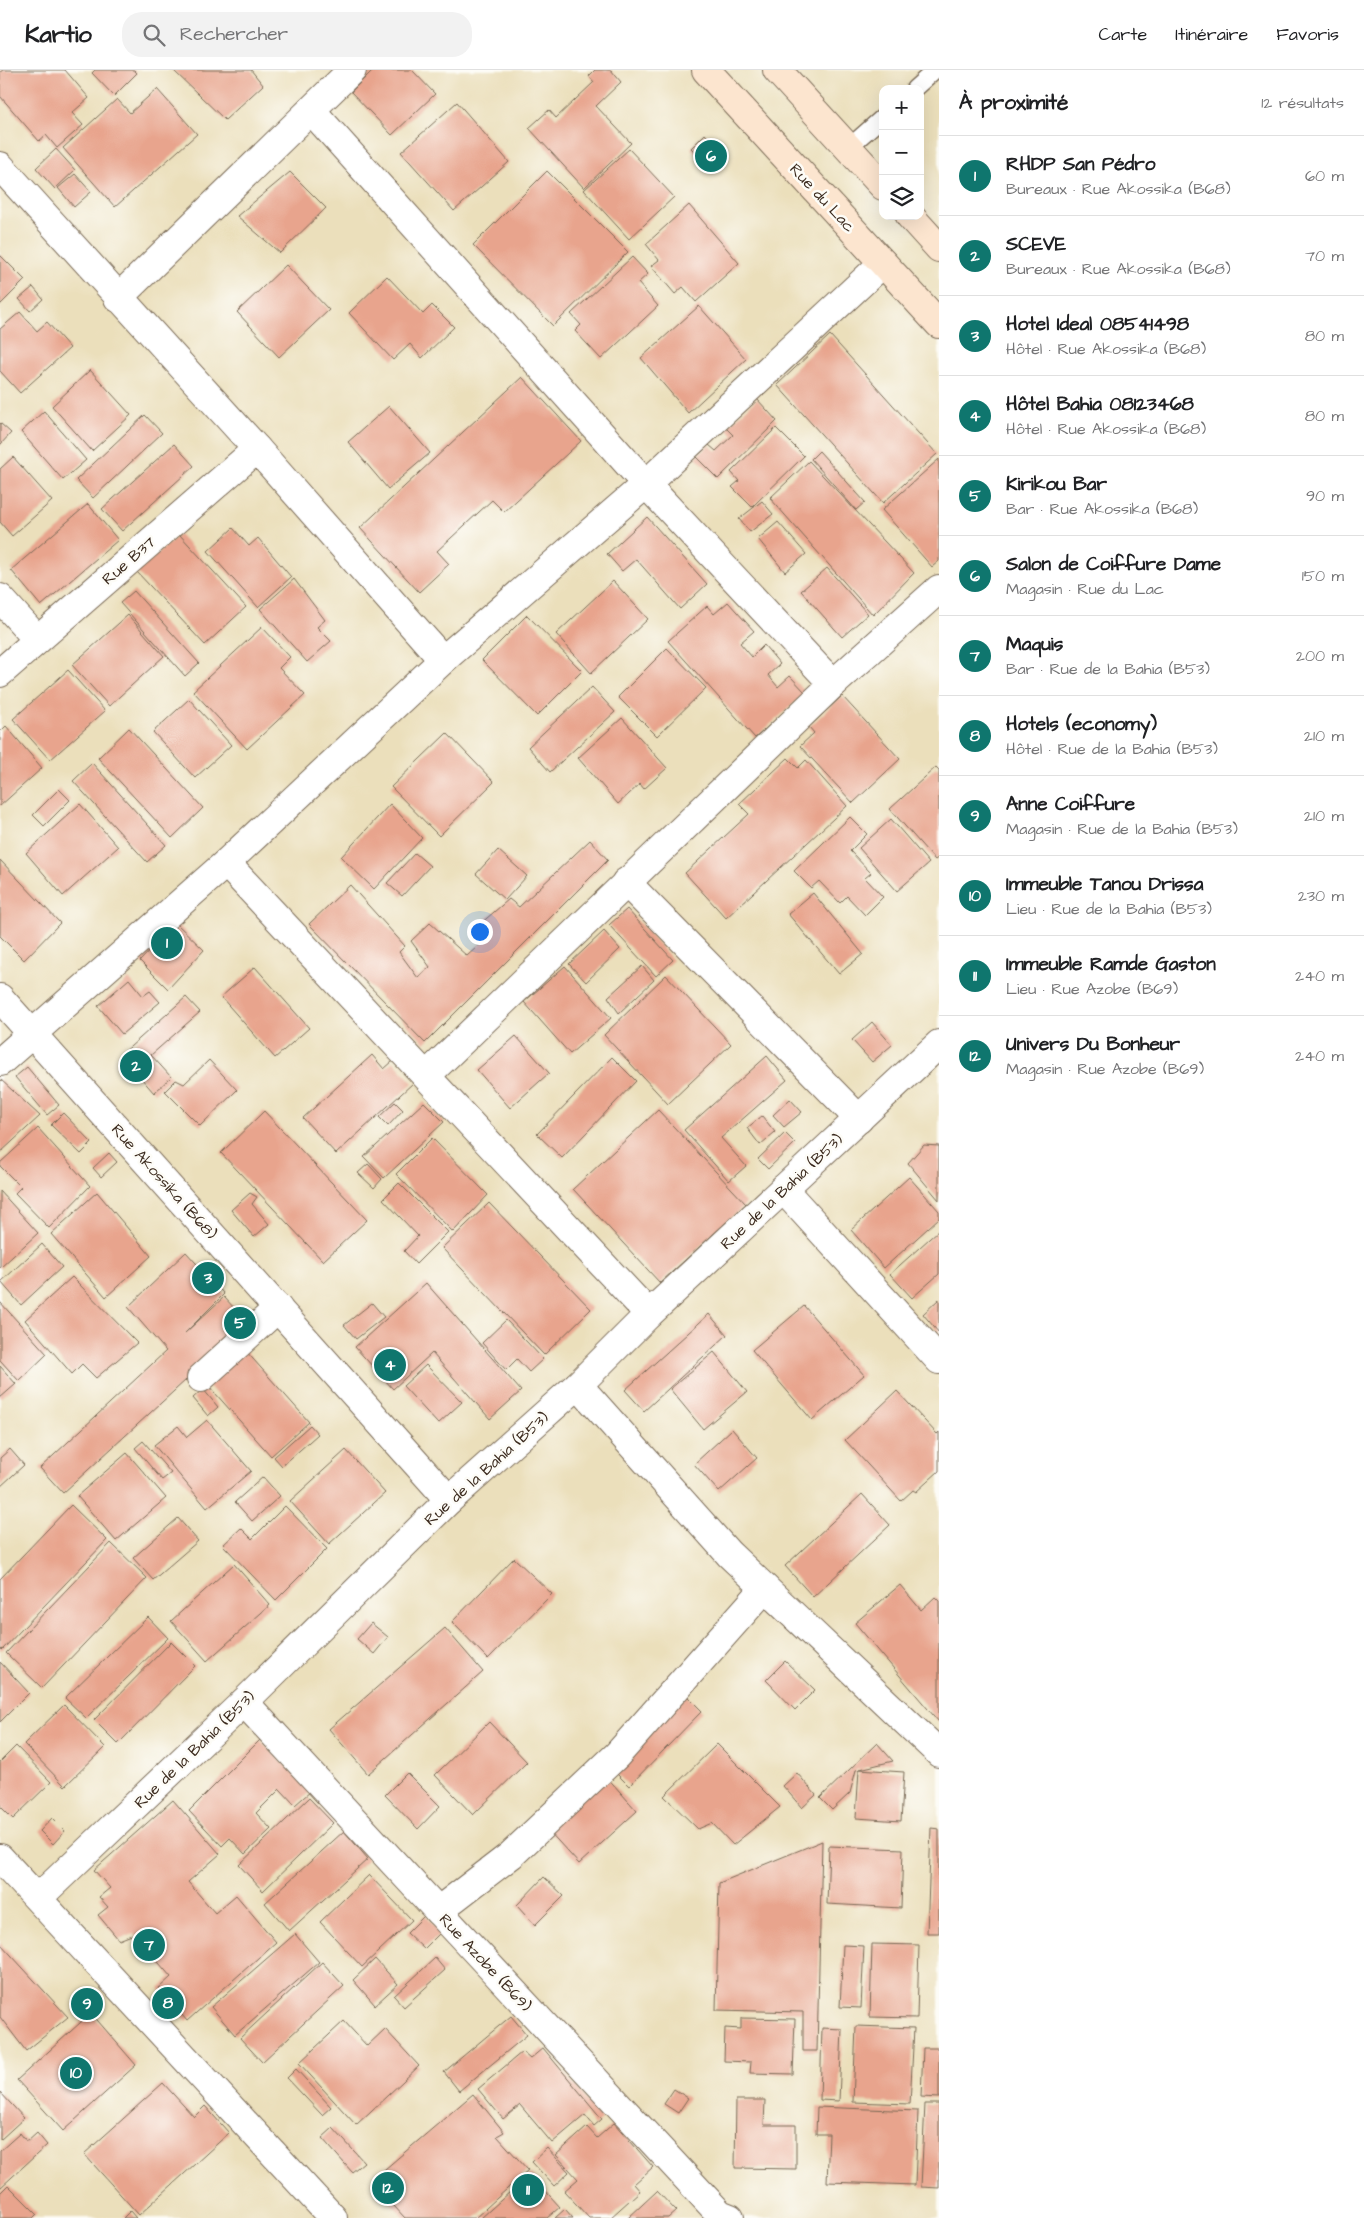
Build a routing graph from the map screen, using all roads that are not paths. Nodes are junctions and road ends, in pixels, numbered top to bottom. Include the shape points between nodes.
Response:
1 (352, 70) edge
2 (706, 70) edge
3 (777, 70) edge
4 (935, 70) edge
5 (918, 85) edge
6 (311, 110) junction
7 (879, 120) edge
8 (848, 148) junction
9 (0, 166) edge
10 (879, 182) edge
11 (914, 220) edge
12 (939, 248) edge
13 (883, 263) junction
14 (118, 298) junction
15 (939, 324) edge
16 (257, 449) junction
17 (646, 484) junction
18 (939, 589) edge
19 (0, 598) edge
20 (37, 639) junction
21 (443, 660) junction
22 (0, 673) edge
23 (832, 684) junction
24 (226, 863) junction
25 (626, 882) junction
26 (0, 998) edge
27 (33, 1034) junction
28 (939, 1044) edge
29 (0, 1062) edge
30 (427, 1076) junction
31 (860, 1118) junction
32 (784, 1189) junction
33 (278, 1308) junction
34 (649, 1314) junction
35 (939, 1360) edge
36 (201, 1378) dead end
37 (578, 1385) junction
38 (449, 1500) junction
39 (765, 1588) junction
40 (244, 1702) junction
41 (939, 1753) edge
42 (0, 1858) edge
43 (38, 1898) junction
44 (438, 1911) junction
45 (333, 2218) edge
46 (730, 2218) edge

1 - 6 street
2 - 13 street, Rue du Lac
3 - 8 street
4 - 5 lane
6 - 14 street
6 - 17 street
7 - 8 lane
8 - 10 street
9 - 14 street
11 - 12 street
13 - 15 street, Rue du Lac
13 - 17 street
14 - 16 street
16 - 20 street, Rue B37
16 - 21 street
17 - 21 street
17 - 23 street
18 - 23 street
19 - 20 street
20 - 22 street, Rue B37
21 - 24 street
23 - 25 street
24 - 27 street
24 - 30 street
25 - 30 street
25 - 31 street
26 - 27 street, Rue Akossika (B68)
27 - 29 street
27 - 33 street, Rue Akossika (B68)
28 - 31 street, Rue de la Bahia (B53)
30 - 34 street
31 - 32 street, Rue de la Bahia (B53)
32 - 34 street, Rue de la Bahia (B53)
32 - 35 street
33 - 36 street
33 - 38 street, Rue Akossika (B68)
34 - 37 street, Rue de la Bahia (B53)
37 - 38 street, Rue de la Bahia (B53)
37 - 39 street via 729,1554
38 - 40 street, Rue de la Bahia (B53)
39 - 41 street
39 - 44 street via 617,1755 511,1855
40 - 43 street, Rue de la Bahia (B53)
40 - 44 street, Rue Azobe (B69)
42 - 43 street
43 - 45 street
44 - 46 street, Rue Azobe (B69) via 720,2214

